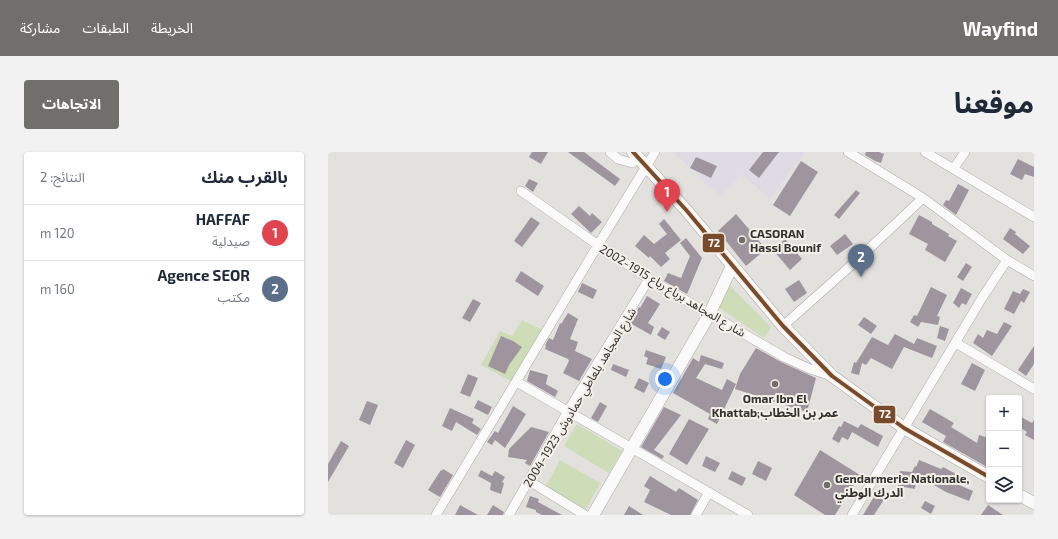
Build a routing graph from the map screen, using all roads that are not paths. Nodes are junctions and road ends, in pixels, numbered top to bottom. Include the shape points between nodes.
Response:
1 (610, 152) edge
2 (655, 152) edge
3 (848, 152) edge
4 (925, 152) edge
5 (965, 152) edge
6 (639, 158) edge
7 (954, 168) junction
8 (521, 191) dead end
9 (923, 198) junction
10 (1034, 217) edge
11 (598, 245) junction
12 (1007, 260) junction
13 (732, 266) junction
14 (1034, 276) edge
15 (649, 278) junction
16 (710, 314) junction
17 (783, 326) junction
18 (956, 343) junction
19 (832, 376) junction
20 (517, 382) junction
21 (1034, 389) edge
22 (568, 411) junction
23 (904, 428) junction
24 (632, 448) junction
25 (986, 475) edge
26 (529, 481) junction
27 (709, 492) junction
28 (1022, 496) edge
29 (1034, 503) edge
30 (436, 515) edge
31 (509, 515) edge
32 (585, 515) edge
33 (593, 515) edge
34 (696, 515) edge
35 (748, 515) edge
36 (852, 515) edge

1 - 6 street via 618,159 632,163
2 - 6 street
3 - 9 street
4 - 7 street
5 - 7 street
6 - 11 street
6 - 13 main road
7 - 10 street
8 - 11 street, شار ع المجاهد برباع رباع 1915-2002
9 - 12 street
9 - 17 street
11 - 15 street, شار ع المجاهد برباع رباع 1915-2002
11 - 20 street
12 - 14 street
12 - 18 street
13 - 16 main road
13 - 17 main road
15 - 16 street, شار ع المجاهد برباع رباع 1915-2002
15 - 22 street, شارع المجاهد بلعاطي حمادوش 1923-2004
16 - 19 street, شار ع المجاهد برباع رباع 1915-2002 via 784,357
16 - 24 main road
17 - 19 main road
18 - 21 street
18 - 23 street
19 - 23 main road
20 - 22 street
20 - 30 street
22 - 24 street
22 - 26 street, شارع المجاهد بلعاطي حمادوش 1923-2004
23 - 25 main road
23 - 36 street
24 - 27 street
24 - 33 main road
26 - 31 street, شارع المجاهد بلعاطي حمادوش 1923-2004
26 - 32 street
27 - 34 street
27 - 35 street
28 - 29 main road

